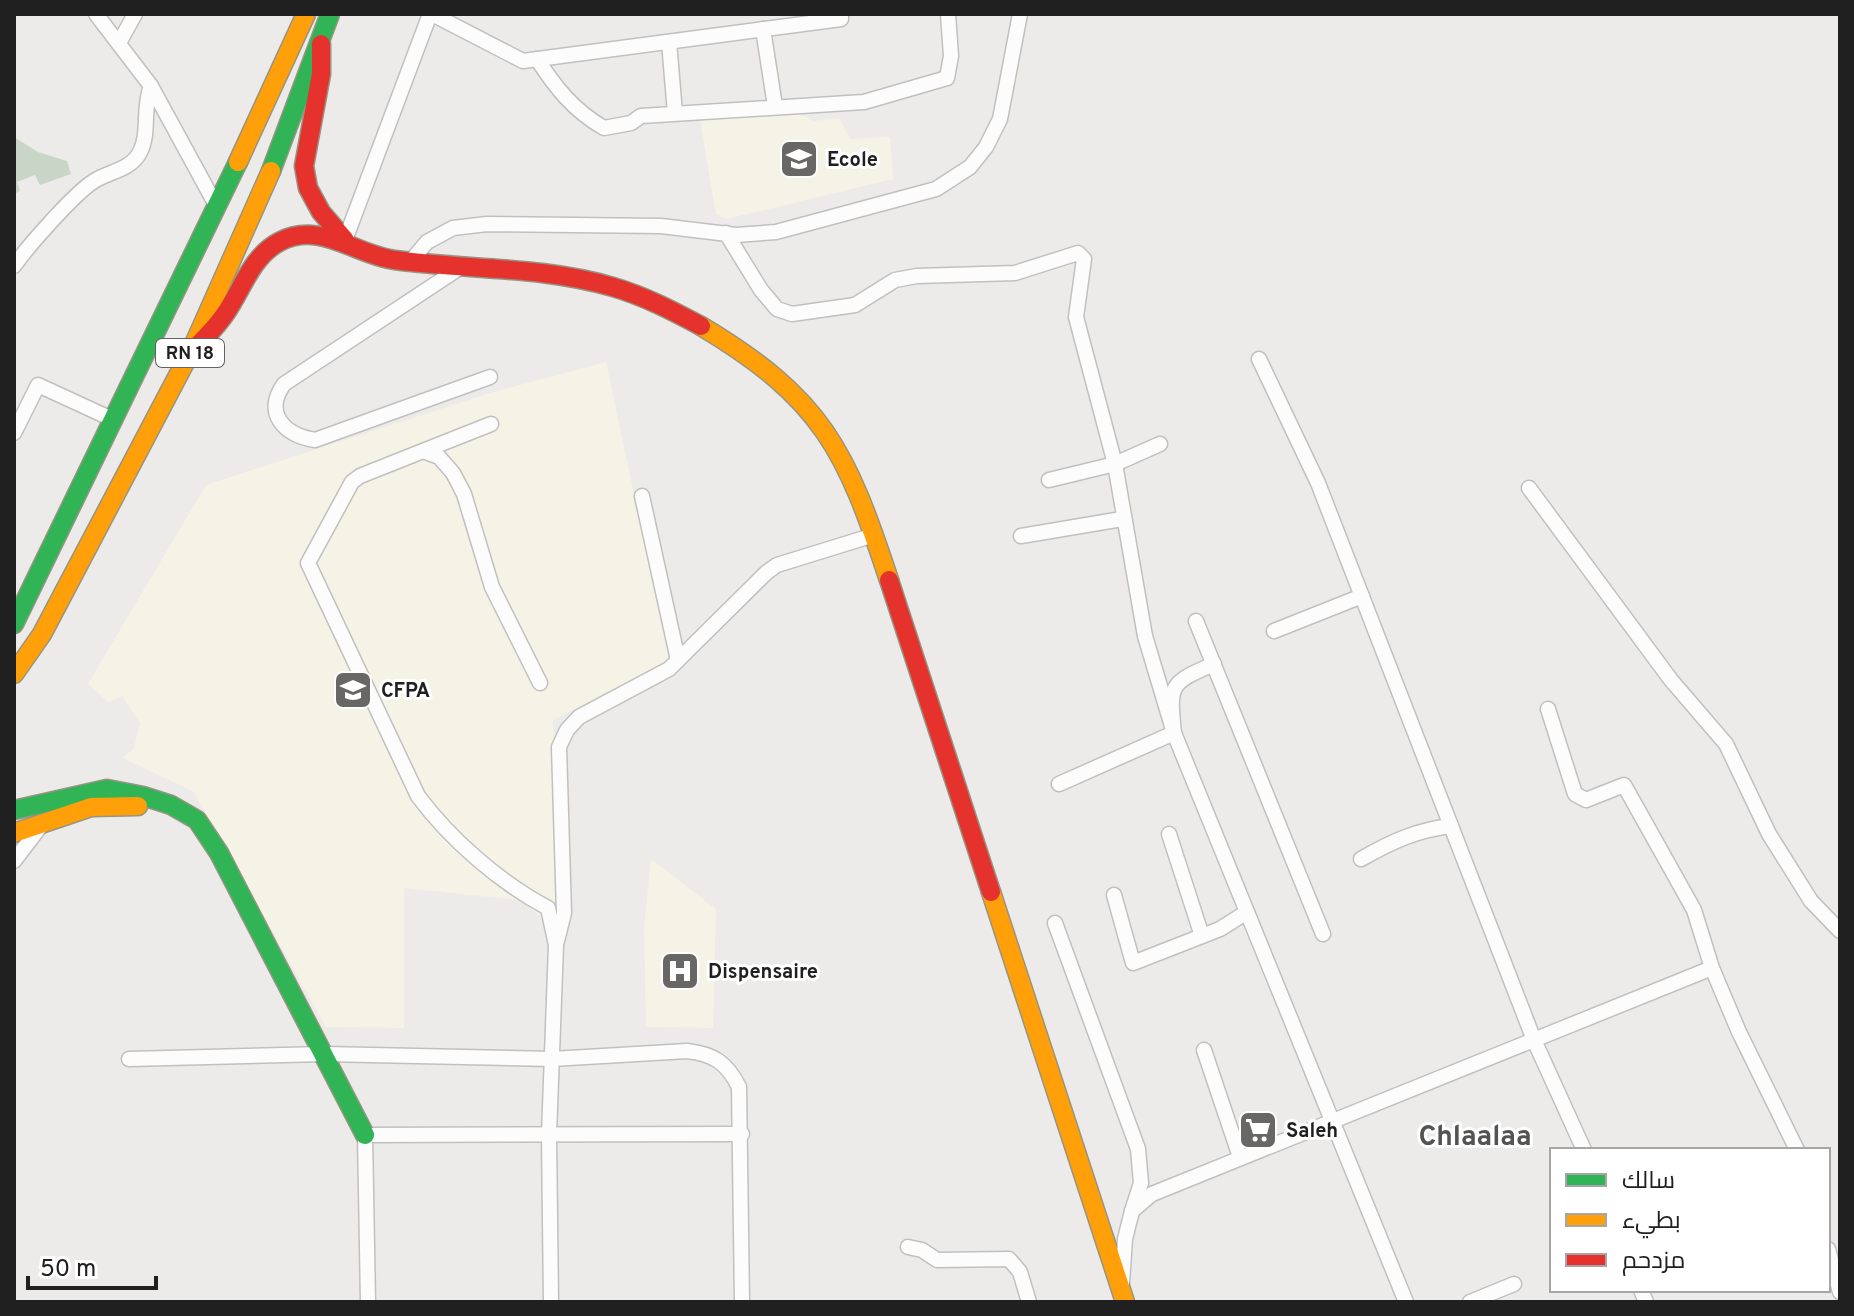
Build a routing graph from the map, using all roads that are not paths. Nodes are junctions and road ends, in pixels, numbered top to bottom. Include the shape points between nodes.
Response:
1 (96, 14) edge
2 (135, 14) edge
3 (330, 14) edge
4 (431, 14) edge
5 (841, 14) edge
6 (948, 14) edge
7 (1020, 14) edge
8 (304, 19) edge
9 (763, 29) junction
10 (320, 33) junction
11 (669, 42) junction
12 (119, 43) junction
13 (537, 59) junction
14 (151, 86) junction
15 (775, 106) junction
16 (675, 113) junction
17 (217, 207) junction
18 (726, 233) junction
19 (345, 240) junction
20 (410, 262) junction
21 (15, 264) edge
22 (461, 267) junction
23 (191, 351) junction
24 (1259, 359) dead end
25 (490, 377) dead end
26 (114, 420) junction
27 (491, 424) dead end
28 (14, 433) edge
29 (1160, 444) dead end
30 (423, 451) junction
31 (1115, 464) junction
32 (1049, 480) dead end
33 (1529, 488) dead end
34 (642, 496) dead end
35 (1122, 519) junction
36 (874, 535) junction
37 (1021, 536) dead end
38 (1362, 596) junction
39 (1196, 621) dead end
40 (14, 624) edge
41 (1274, 631) dead end
42 (678, 660) junction
43 (1214, 664) junction
44 (14, 674) edge
45 (540, 683) dead end
46 (1548, 709) dead end
47 (1174, 733) junction
48 (1059, 784) dead end
49 (14, 810) edge
50 (41, 813) junction
51 (1451, 826) junction
52 (14, 833) edge
53 (1169, 834) dead end
54 (1361, 859) dead end
55 (14, 861) edge
56 (1114, 895) dead end
57 (1247, 912) junction
58 (1055, 923) dead end
59 (1840, 931) edge
60 (1323, 934) dead end
61 (1202, 936) junction
62 (556, 945) junction
63 (1712, 968) junction
64 (1534, 1040) junction
65 (1204, 1050) dead end
66 (324, 1054) junction
67 (129, 1059) dead end
68 (552, 1059) junction
69 (1332, 1119) junction
70 (742, 1134) junction
71 (365, 1135) junction
72 (549, 1135) junction
73 (1583, 1148) edge
74 (1796, 1148) edge
75 (1240, 1157) junction
76 (1132, 1211) junction
77 (908, 1247) dead end
78 (1830, 1256) edge
79 (1514, 1284) dead end
80 (1840, 1292) edge
81 (1124, 1298) edge
82 (368, 1302) edge
83 (551, 1302) edge
84 (742, 1302) edge
85 (1029, 1302) edge
86 (1406, 1302) edge
87 (1470, 1302) edge

1 - 12 street
2 - 12 street
3 - 10 main road, RN 18
4 - 13 street via 523,61
4 - 19 street
5 - 9 street via 841,19
6 - 15 street via 947,78 864,102
7 - 18 street via 1000,119 970,167 936,189 882,206 776,232
8 - 10 main road
8 - 17 main road, RN 18
9 - 11 street
9 - 15 street
10 - 19 main road via 321,77 303,173 311,201
10 - 23 main road, RN 18 via 261,196
11 - 13 street
11 - 16 street
12 - 14 street
13 - 16 street via 558,91 604,128 641,116
14 - 17 street
14 - 21 street via 140,154 128,166 93,182
15 - 16 street
17 - 26 main road, RN 18
18 - 20 street via 661,226 487,224 440,232
18 - 31 street via 761,290 777,309 792,314 855,305 895,280 1015,273 1078,253 1085,266 1076,317
19 - 20 main road via 386,259
19 - 23 main road via 289,237 269,248 220,323
20 - 22 main road
22 - 25 street via 284,384 273,408 295,437 315,440
22 - 36 main road via 613,287 698,324 783,384 815,416 836,444
23 - 44 main road, RN 18 via 42,634
24 - 38 street via 1318,483
26 - 28 street via 38,385
26 - 40 main road, RN 18
27 - 30 street
29 - 31 street
30 - 45 street via 439,457 464,494 492,587
30 - 62 street via 352,482 308,563 418,796 441,828 527,898 548,908
31 - 32 street
31 - 35 street
33 - 59 street via 1671,680 1726,744 1769,834 1811,901
34 - 42 street
35 - 37 street
35 - 47 street via 1145,636
36 - 42 street via 777,565
36 - 81 main road
38 - 41 street
38 - 51 street
39 - 43 street
42 - 62 street via 579,717 559,747 564,913
43 - 47 street via 1179,678 1173,686
43 - 60 street
46 - 63 street via 1575,794 1586,800 1624,785 1694,910
47 - 48 street
47 - 57 street
49 - 50 main road
50 - 52 main road
50 - 55 street
50 - 66 main road via 107,789 171,805 197,820
51 - 54 street via 1424,829
51 - 64 street
53 - 61 street
56 - 61 street via 1133,963
57 - 61 street
57 - 69 street
58 - 76 street via 1138,1149 1141,1183
62 - 68 street
63 - 64 street
63 - 74 street
64 - 69 street
64 - 73 street
65 - 75 street
66 - 67 street
66 - 68 street
66 - 71 main road
68 - 70 street via 707,1053 721,1060 739,1087
68 - 72 street
69 - 75 street
69 - 86 street
70 - 72 street
70 - 84 street
71 - 72 street
71 - 82 street
72 - 83 street
75 - 76 street via 1152,1194
76 - 81 street via 1125,1239
77 - 85 street via 937,1260 1009,1259 1020,1272
78 - 80 street
79 - 87 street

